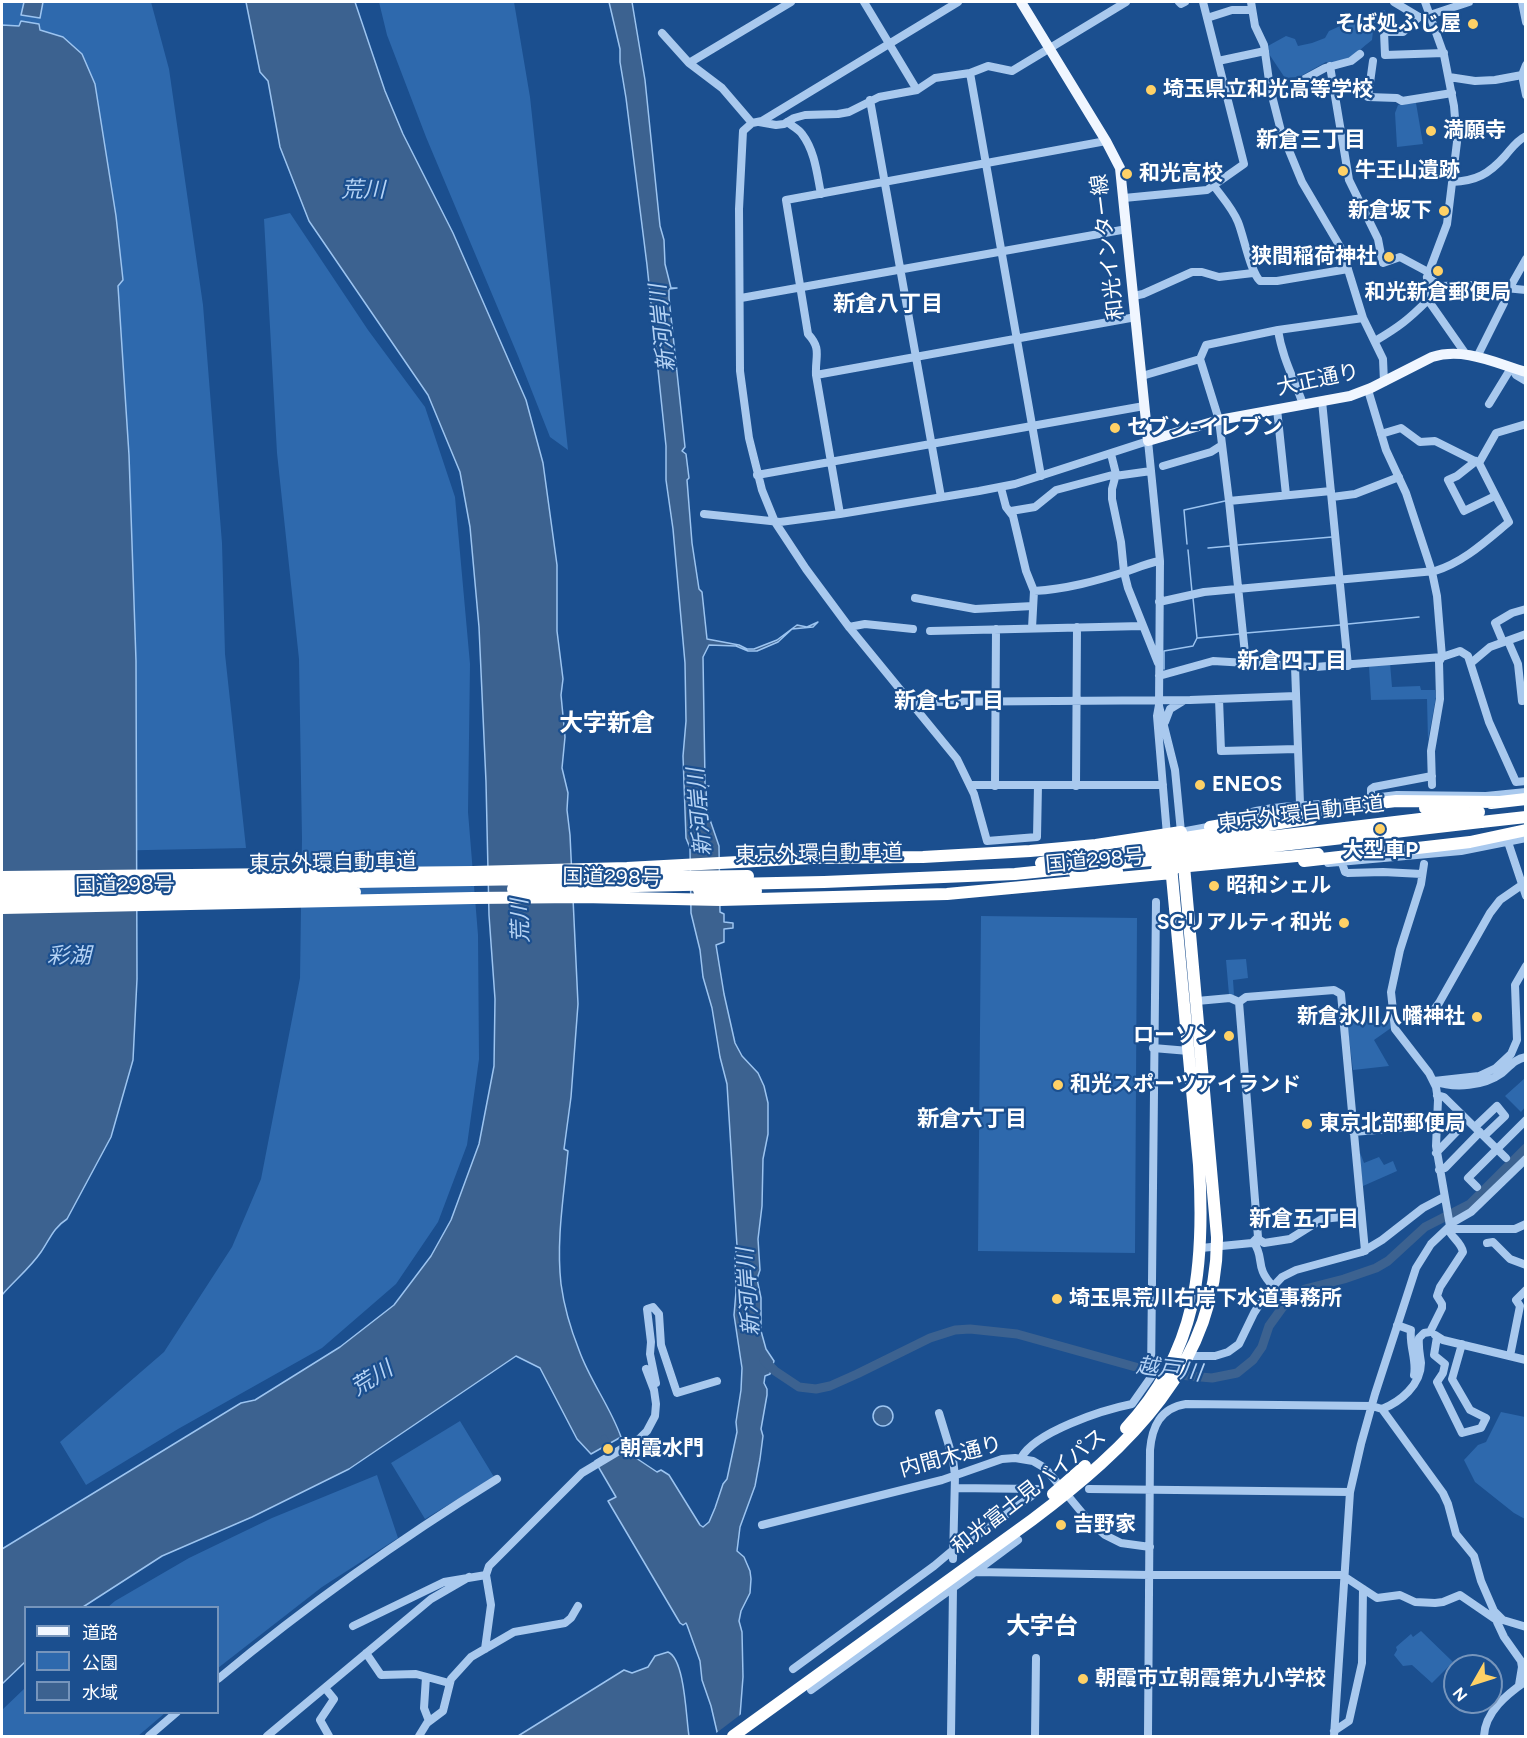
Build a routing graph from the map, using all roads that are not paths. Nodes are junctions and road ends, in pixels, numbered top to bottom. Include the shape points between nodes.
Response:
1 (791, 2) edge
2 (864, 2) edge
3 (958, 2) edge
4 (1022, 2) edge
5 (1126, 2) edge
6 (1179, 2) edge
7 (1185, 2) edge
8 (1203, 2) edge
9 (1394, 2) edge
10 (1425, 2) edge
11 (1469, 2) edge
12 (1522, 2) edge
13 (1251, 6) edge
14 (1431, 16) junction
15 (1419, 17) junction
16 (1207, 18) junction
17 (1526, 22) edge
18 (662, 33) dead end
19 (889, 43) junction
20 (1050, 48) junction
21 (1265, 51) junction
22 (1444, 53) junction
23 (1360, 54) dead end
24 (1218, 61) junction
25 (1373, 61) dead end
26 (689, 63) junction
27 (1526, 65) edge
28 (1330, 66) junction
29 (970, 73) junction
30 (1522, 75) junction
31 (1449, 77) junction
32 (1299, 82) dead end
33 (917, 90) junction
34 (1452, 93) junction
35 (1526, 95) edge
36 (870, 100) junction
37 (787, 122) junction
38 (755, 123) junction
39 (1526, 136) edge
40 (1107, 141) junction
41 (986, 165) junction
42 (886, 182) junction
43 (1452, 182) junction
44 (1214, 186) junction
45 (821, 194) junction
46 (1124, 198) junction
47 (1127, 229) junction
48 (1001, 251) junction
49 (1526, 259) edge
50 (1348, 268) junction
51 (901, 269) junction
52 (1253, 273) junction
53 (1428, 275) junction
54 (800, 287) junction
55 (1508, 289) junction
56 (1526, 290) edge
57 (1134, 296) junction
58 (741, 298) junction
59 (1428, 300) junction
60 (1136, 317) junction
61 (1363, 318) junction
62 (1278, 330) junction
63 (1016, 338) junction
64 (1375, 341) junction
65 (1465, 353) junction
66 (916, 357) junction
67 (1477, 357) junction
68 (1200, 358) junction
69 (1512, 368) junction
70 (1526, 372) edge
71 (816, 375) junction
72 (1142, 376) junction
73 (1526, 381) edge
74 (1384, 382) junction
75 (1368, 390) junction
76 (1323, 401) junction
77 (1303, 404) junction
78 (1489, 404) dead end
79 (1144, 406) junction
80 (1277, 409) junction
81 (1219, 420) junction
82 (1526, 424) edge
83 (1032, 425) junction
84 (1381, 434) junction
85 (1148, 441) junction
86 (931, 443) junction
87 (1222, 445) junction
88 (1111, 454) junction
89 (832, 461) junction
90 (1478, 462) junction
91 (1163, 466) dead end
92 (1151, 471) junction
93 (757, 475) junction
94 (1116, 475) junction
95 (1041, 476) junction
96 (1399, 477) junction
97 (1001, 488) junction
98 (1332, 494) junction
99 (1286, 495) junction
100 (1495, 496) junction
101 (941, 497) junction
102 (1229, 501) junction
103 (1011, 511) junction
104 (704, 514) dead end
105 (840, 514) junction
106 (775, 522) junction
107 (1160, 561) junction
108 (1124, 572) junction
109 (1432, 572) junction
110 (1340, 580) junction
111 (1238, 590) junction
112 (1034, 591) junction
113 (915, 598) dead end
114 (1159, 602) junction
115 (1033, 606) junction
116 (1526, 609) edge
117 (1142, 626) junction
118 (849, 627) junction
119 (1077, 627) junction
120 (1032, 628) junction
121 (913, 629) dead end
122 (996, 629) junction
123 (930, 631) dead end
124 (1523, 635) edge
125 (1505, 642) junction
126 (1526, 646) edge
127 (1442, 657) junction
128 (1246, 663) junction
129 (1471, 663) junction
130 (1159, 664) junction
131 (1295, 666) junction
132 (1348, 666) junction
133 (1158, 676) junction
134 (1296, 696) junction
135 (1220, 699) junction
136 (1184, 700) junction
137 (1526, 700) edge
138 (996, 702) junction
139 (1077, 702) junction
140 (1159, 703) junction
141 (914, 707) junction
142 (1165, 726) junction
143 (1297, 749) junction
144 (1526, 781) edge
145 (970, 785) junction
146 (1038, 785) junction
147 (1163, 785) junction
148 (995, 786) junction
149 (1076, 786) junction
150 (1526, 792) edge
151 (1371, 798) junction
152 (1526, 799) edge
153 (1498, 802) junction
154 (1300, 804) junction
155 (1526, 807) edge
156 (1425, 808) dead end
157 (1480, 817) junction
158 (1526, 817) edge
159 (1312, 818) dead end
160 (1210, 827) junction
161 (1526, 829) edge
162 (1180, 832) junction
163 (1167, 835) junction
164 (1526, 838) edge
165 (1508, 842) junction
166 (1096, 845) junction
167 (1030, 851) junction
168 (1318, 854) dead end
169 (1169, 856) junction
170 (1294, 862) junction
171 (1041, 863) junction
172 (1342, 863) junction
173 (1424, 864) dead end
174 (1180, 869) junction
175 (1015, 874) junction
176 (1422, 874) junction
177 (2, 877) edge
178 (1135, 877) junction
179 (640, 882) junction
180 (1524, 883) edge
181 (2, 888) edge
182 (1526, 896) edge
183 (2, 897) edge
184 (1156, 902) dead end
185 (2, 908) edge
186 (1526, 966) edge
187 (1197, 1001) junction
188 (1239, 1002) junction
189 (1421, 1019) dead end
190 (1154, 1048) junction
191 (1189, 1051) junction
192 (1525, 1057) edge
193 (1434, 1081) junction
194 (1437, 1095) junction
195 (1526, 1120) edge
196 (1435, 1125) junction
197 (1462, 1126) dead end
198 (1353, 1132) junction
199 (1480, 1132) junction
200 (1496, 1148) junction
201 (1436, 1152) junction
202 (1506, 1158) dead end
203 (1526, 1159) edge
204 (1439, 1170) junction
205 (1477, 1188) dead end
206 (1444, 1197) junction
207 (1361, 1215) junction
208 (1526, 1224) edge
209 (1449, 1225) junction
210 (1256, 1240) junction
211 (1486, 1243) dead end
212 (1217, 1246) junction
213 (1201, 1248) junction
214 (1365, 1251) junction
215 (1526, 1264) edge
216 (1274, 1286) junction
217 (1526, 1290) edge
218 (1397, 1324) junction
219 (1433, 1334) junction
220 (1462, 1344) junction
221 (1510, 1356) junction
222 (1182, 1360) junction
223 (1526, 1360) edge
224 (646, 1369) dead end
225 (1162, 1380) junction
226 (717, 1381) dead end
227 (1410, 1389) junction
228 (654, 1390) junction
229 (1372, 1406) junction
230 (1382, 1409) junction
231 (939, 1413) dead end
232 (1021, 1458) junction
233 (955, 1476) junction
234 (497, 1479) dead end
235 (955, 1488) junction
236 (1089, 1489) dead end
237 (1063, 1490) junction
238 (1151, 1490) junction
239 (1350, 1492) junction
240 (764, 1524) dead end
241 (1012, 1534) junction
242 (1150, 1547) junction
243 (953, 1550) junction
244 (953, 1559) dead end
245 (975, 1572) junction
246 (486, 1575) junction
247 (1150, 1575) junction
248 (1344, 1575) junction
249 (469, 1577) junction
250 (953, 1588) junction
251 (1363, 1589) junction
252 (578, 1606) dead end
253 (1499, 1617) junction
254 (353, 1626) dead end
255 (1526, 1627) edge
256 (485, 1649) junction
257 (366, 1653) junction
258 (1036, 1658) dead end
259 (793, 1669) dead end
260 (426, 1677) junction
261 (219, 1678) edge
262 (449, 1683) junction
263 (1522, 1683) edge
264 (325, 1688) junction
265 (811, 1690) dead end
266 (782, 1696) junction
267 (176, 1714) edge
268 (429, 1721) junction
269 (1334, 1734) edge
270 (149, 1737) edge
271 (267, 1737) edge
272 (329, 1737) edge
273 (419, 1737) edge
274 (721, 1737) edge
275 (733, 1737) edge
276 (951, 1737) edge
277 (1035, 1737) edge
278 (1148, 1737) edge
279 (1484, 1737) edge

1 - 26 street
2 - 19 street
3 - 19 street
4 - 20 main road, 和光インター線
5 - 20 street
6 - 7 street
8 - 16 street
9 - 15 street
10 - 14 street
11 - 14 street
12 - 17 street
13 - 16 street
13 - 21 street
14 - 15 street
14 - 22 street
15 - 22 street via 1407,30 1384,32 1385,55
16 - 24 street
18 - 26 street
19 - 33 street
19 - 38 street
20 - 29 street via 1012,71 988,66
20 - 40 main road, 和光インター線
21 - 24 street
21 - 50 street via 1281,131 1302,182 1339,244
22 - 31 street
23 - 28 street via 1351,61
24 - 44 street via 1244,164
25 - 34 street via 1368,97 1402,101
26 - 38 street via 722,88
27 - 30 street
28 - 32 street
28 - 53 street via 1349,180 1378,239 1383,263 1400,257
29 - 33 street via 935,78
29 - 41 street
30 - 31 street via 1475,81
30 - 35 street
31 - 34 street
33 - 36 street
34 - 43 street via 1457,142
36 - 37 street via 849,112 805,115
36 - 42 street
37 - 38 street
37 - 45 street via 802,132 814,160
38 - 58 street via 743,131 739,209
39 - 43 street via 1488,173
40 - 41 street
40 - 46 main road, 和光インター線 via 1120,168
41 - 42 street
41 - 48 street
42 - 45 street
42 - 51 street
43 - 53 street via 1445,234
44 - 46 street via 1207,190
44 - 52 street via 1237,220
45 - 54 street via 786,200
46 - 47 main road, 和光インター線
47 - 48 street
47 - 57 main road, 和光インター線
48 - 51 street
48 - 63 street
49 - 55 street
50 - 52 street via 1268,282 1260,281
50 - 61 street
51 - 54 street
51 - 66 street
52 - 57 street via 1219,277 1192,272
53 - 55 street via 1441,286
53 - 59 street
54 - 58 street
54 - 71 street via 808,334 818,352
55 - 56 street
55 - 67 street
57 - 60 main road, 和光インター線
58 - 93 street via 742,395
59 - 64 street via 1408,320
59 - 65 street
60 - 63 street
60 - 72 main road, 和光インター線
61 - 62 street
61 - 64 street
62 - 68 street via 1206,345
62 - 77 street via 1285,363
63 - 66 street
63 - 83 street
64 - 74 street via 1383,359
65 - 67 main road, 大正通り
65 - 74 main road, 大正通り via 1432,357
66 - 71 street
66 - 86 street
67 - 69 main road, 大正通り
68 - 72 street
68 - 81 street
69 - 70 main road, 大正通り
69 - 73 street
69 - 78 street
71 - 89 street
72 - 79 main road, 和光インター線
74 - 75 main road, 大正通り
75 - 76 main road, 大正通り
75 - 84 street
76 - 77 main road, 大正通り
76 - 98 street
77 - 80 main road, 大正通り
79 - 83 street
79 - 85 main road, 和光インター線
80 - 81 main road, 大正通り
80 - 99 street
81 - 85 main road, 大正通り
81 - 87 street
82 - 90 street via 1496,433
83 - 86 street
83 - 95 street
84 - 90 street via 1401,428 1416,441 1436,441
84 - 96 street
85 - 88 street
85 - 92 street
86 - 89 street
86 - 101 street
87 - 91 street
87 - 102 street
88 - 94 street
88 - 95 street
89 - 93 street
89 - 105 street
90 - 100 street
90 - 100 street via 1448,480 1464,511
92 - 94 street
92 - 107 street
93 - 106 street
94 - 103 street via 1056,490 1035,507
94 - 108 street via 1112,499
95 - 97 street
96 - 98 street via 1355,494
96 - 109 street
97 - 101 street
97 - 103 street
98 - 99 street
98 - 110 street
99 - 102 street
100 - 109 street via 1509,522 1468,555
101 - 105 street
102 - 111 street
103 - 112 street
104 - 106 street
105 - 106 street
106 - 118 street
107 - 108 street
107 - 114 street
108 - 112 street via 1071,588
108 - 117 street
109 - 110 street
109 - 127 street
110 - 111 street
110 - 132 street
111 - 114 street via 1204,592
111 - 128 street
112 - 115 street
113 - 115 street via 975,609
114 - 130 street
115 - 120 street
116 - 125 street via 1495,622
117 - 119 street
117 - 130 street
118 - 121 street via 865,624
118 - 141 street
119 - 120 street
119 - 139 street
120 - 122 street
122 - 123 street
122 - 138 street
124 - 125 street
124 - 126 street
125 - 129 street via 1490,647
125 - 137 street via 1518,664 1522,701
127 - 129 street via 1460,651
127 - 132 street
127 - 151 street via 1431,751 1432,780 1374,787
128 - 131 street
128 - 133 street via 1213,661
129 - 144 street via 1489,723 1516,782
130 - 133 street
131 - 132 street
131 - 134 street
133 - 140 street
134 - 135 street
134 - 143 street
135 - 136 street
135 - 143 street via 1221,751
136 - 140 street
136 - 142 street via 1168,711
138 - 139 street
138 - 141 street via 920,702
138 - 148 street
139 - 140 street
139 - 149 street
140 - 142 street
140 - 147 street
141 - 145 street via 957,759
142 - 162 street via 1175,770
143 - 154 street
145 - 146 street via 987,841 1037,837
145 - 148 street
146 - 148 street
146 - 149 street
147 - 149 street
147 - 163 street
150 - 151 street
151 - 154 street
152 - 153 highway
153 - 156 highway, bridge
153 - 160 highway via 1396,801
154 - 160 street via 1243,813
155 - 157 highway, 東京外環自動車道
157 - 158 highway, 東京外環自動車道
157 - 171 highway, 東京外環自動車道, bridge
157 - 175 highway, 東京外環自動車道, bridge via 1161,860
159 - 171 highway, bridge
160 - 162 street
161 - 170 highway
162 - 163 highway, 国道298号
162 - 174 highway, 和光富士見バイパス
163 - 166 highway, 国道298号
163 - 169 highway
164 - 165 street
165 - 172 street via 1461,851
165 - 180 street
166 - 167 highway, 国道298号
166 - 169 highway
167 - 177 highway, 国道298号 via 627,868
167 - 179 highway, bridge via 918,863 734,869
168 - 175 highway, bridge via 1157,869
169 - 174 highway
170 - 172 street
170 - 174 street
171 - 179 highway, 東京外環自動車道, bridge
172 - 176 street via 1348,873
173 - 176 street
174 - 178 highway, 国道298号
174 - 187 highway, 和光富士見バイパス
174 - 191 highway, 和光富士見バイパス
175 - 179 highway, 東京外環自動車道, bridge via 910,880
176 - 193 street via 1391,992 1395,1029
178 - 179 highway, bridge via 775,892
178 - 185 highway, 国道298号 via 947,894 720,900 495,897
179 - 181 highway, 東京外環自動車道, bridge
179 - 183 highway, 東京外環自動車道, bridge
180 - 182 street
180 - 189 street via 1500,900 1490,913 1439,1003
184 - 190 street
186 - 193 street via 1515,985 1517,1040 1511,1054 1496,1068 1479,1076
187 - 188 street via 1230,998
187 - 212 highway, 和光富士見バイパス
188 - 198 street via 1245,998 1339,992
188 - 210 street
190 - 191 street
190 - 225 street via 1151,1364
191 - 213 highway, 和光富士見バイパス
192 - 193 street via 1485,1081 1455,1085
193 - 194 street
194 - 196 street
194 - 199 street via 1444,1097
195 - 200 street
196 - 198 street
196 - 201 street
197 - 201 street
198 - 207 street
199 - 200 street
199 - 204 street
200 - 202 street
200 - 205 street via 1468,1178
201 - 204 street
203 - 209 street via 1471,1212
204 - 206 street
206 - 209 street
206 - 214 street
207 - 210 street via 1322,1220 1282,1242
207 - 214 street
208 - 209 street via 1515,1229
209 - 218 street via 1419,1261
209 - 219 street via 1450,1234 1461,1244 1463,1252 1440,1287 1437,1296 1442,1308
210 - 212 street
210 - 216 street via 1261,1272
211 - 215 street via 1493,1242 1510,1259
212 - 213 street
212 - 222 highway, 和光富士見バイパス via 1208,1307
213 - 222 highway, 和光富士見バイパス
214 - 216 street via 1296,1270
216 - 222 street via 1254,1313 1239,1344 1215,1356
217 - 221 street via 1516,1300 1520,1306
218 - 227 street via 1411,1330 1416,1367
218 - 229 street
219 - 220 street
219 - 220 street via 1434,1355 1445,1364 1437,1382 1462,1433 1481,1428 1486,1418 1470,1410 1452,1379
219 - 227 street via 1424,1333 1419,1338 1421,1365
220 - 221 street
221 - 223 street
222 - 225 highway, 和光富士見バイパス
224 - 228 street
225 - 232 street via 1132,1404 1106,1409 1067,1425 1026,1449
225 - 237 highway, 和光富士見バイパス via 1135,1430
226 - 228 street via 677,1393 661,1345 659,1314 653,1307 647,1309
227 - 230 street via 1393,1405
228 - 246 street via 656,1410 643,1435 582,1473 497,1556
229 - 230 street
229 - 238 street via 1186,1404 1173,1408 1157,1421 1152,1434
229 - 239 street
230 - 253 street via 1446,1499 1456,1534 1472,1552
231 - 233 street
232 - 233 street, 内間木通り via 1002,1459
232 - 237 street, 内間木通り via 1045,1468
233 - 235 street
233 - 240 street, 内間木通り
234 - 261 street via 349,1577
235 - 243 street
235 - 243 street via 1037,1492
236 - 238 street
237 - 241 highway, 和光富士見バイパス
237 - 242 street, 内間木通り via 1105,1535 1121,1543
237 - 266 highway, 和光富士見バイパス
238 - 239 street
238 - 242 street
239 - 248 street
241 - 245 street via 1018,1540
241 - 266 highway, 和光富士見バイパス
242 - 247 street
243 - 244 street
243 - 259 street
245 - 247 street
245 - 250 street
246 - 249 street
246 - 256 street via 491,1605
247 - 248 street
247 - 278 street
248 - 251 street
248 - 269 street
249 - 254 street via 444,1582
249 - 257 street via 431,1599
250 - 265 street
250 - 276 street
251 - 253 street via 1377,1598 1400,1595 1423,1603 1443,1602 1460,1595 1494,1619
251 - 269 street via 1362,1663 1349,1721
252 - 256 street via 565,1623 516,1631
253 - 255 street
253 - 263 street via 1497,1622 1504,1637 1521,1660
256 - 262 street via 463,1664
257 - 260 street via 381,1675
257 - 264 street
258 - 277 street
260 - 262 street
260 - 268 street via 424,1708
262 - 268 street via 446,1707
263 - 279 street via 1498,1704 1485,1725
264 - 271 street
264 - 272 street via 334,1700 320,1720
266 - 274 highway, 和光富士見バイパス
266 - 275 highway, 和光富士見バイパス
267 - 270 street
268 - 273 street

